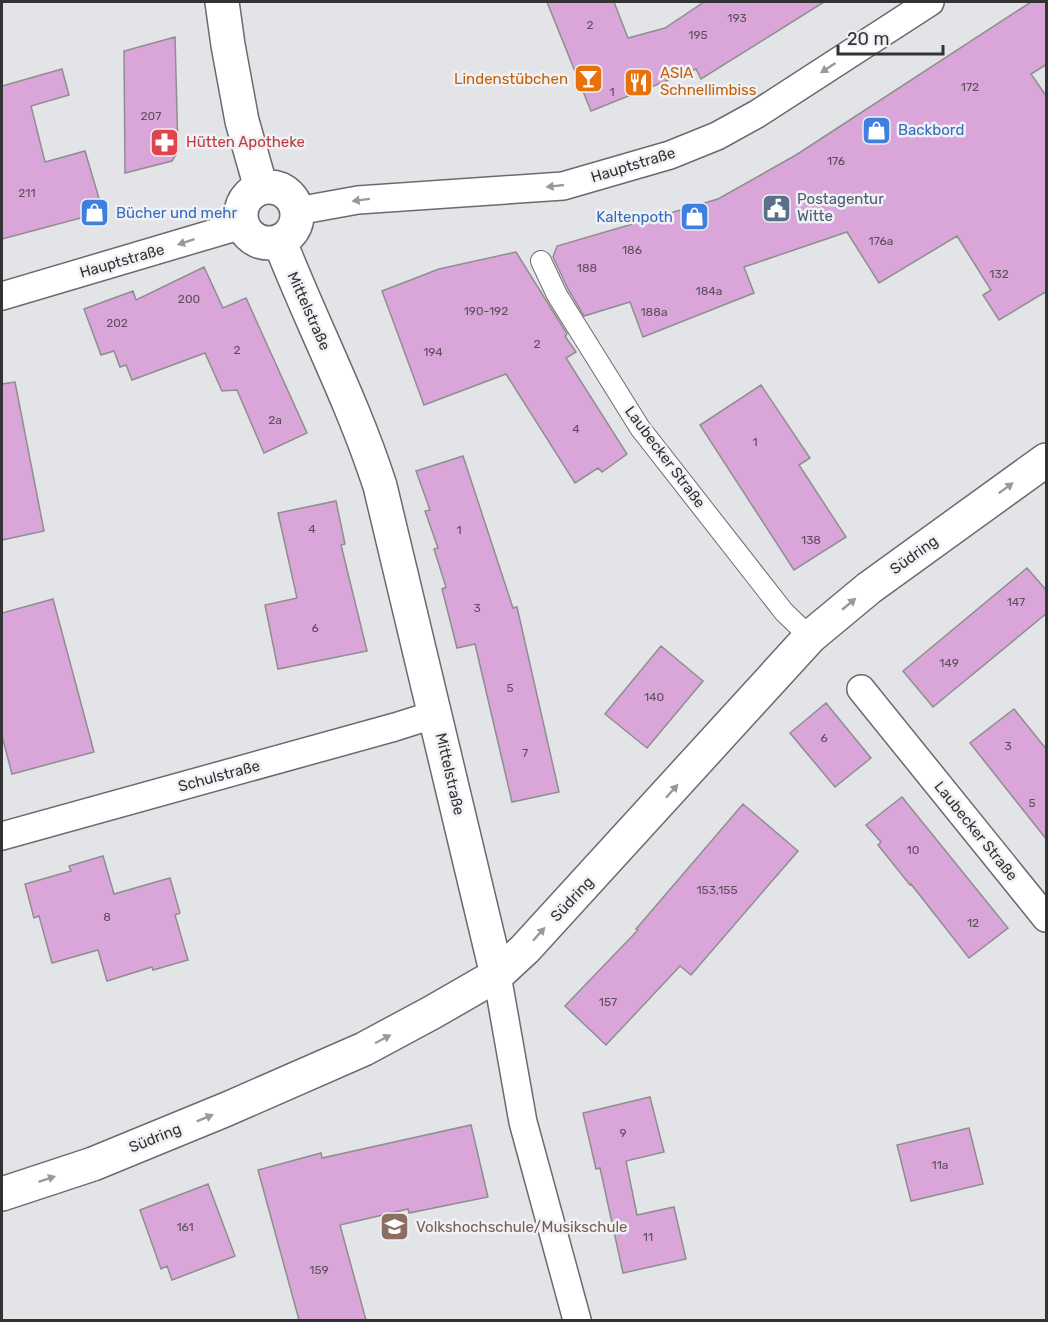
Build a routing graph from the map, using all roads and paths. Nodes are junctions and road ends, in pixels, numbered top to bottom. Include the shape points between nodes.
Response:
1 (222, 2) edge
2 (930, 2) edge
3 (261, 188) junction
4 (297, 210) junction
5 (242, 225) junction
6 (280, 242) junction
7 (541, 261) dead end
8 (2, 296) edge
9 (1047, 460) edge
10 (810, 637) junction
11 (861, 689) dead end
12 (436, 714) junction
13 (2, 836) edge
14 (1047, 918) edge
15 (497, 975) junction
16 (2, 1194) edge
17 (577, 1320) edge

1 - 3 street via 242,121
2 -> 4 street, Hauptstraße via 757,114 670,155 563,186 410,195
3 - 4 street via 280,189
3 - 5 street via 246,198
4 - 6 street via 294,229
5 - 6 street via 254,240
5 -> 8 street, Hauptstraße
6 - 12 street, Mittelstraße via 372,459
7 - 10 street, Laubecker Straße via 557,295 640,428 784,612
10 -> 9 street, Südring via 868,588
15 -> 10 street, Südring
11 - 14 street, Laubecker Straße
12 - 13 street, Schulstraße
12 - 15 street, Mittelstraße
16 -> 15 street, Südring via 93,1164 353,1054
15 - 17 street, Mittelstraße via 523,1122

